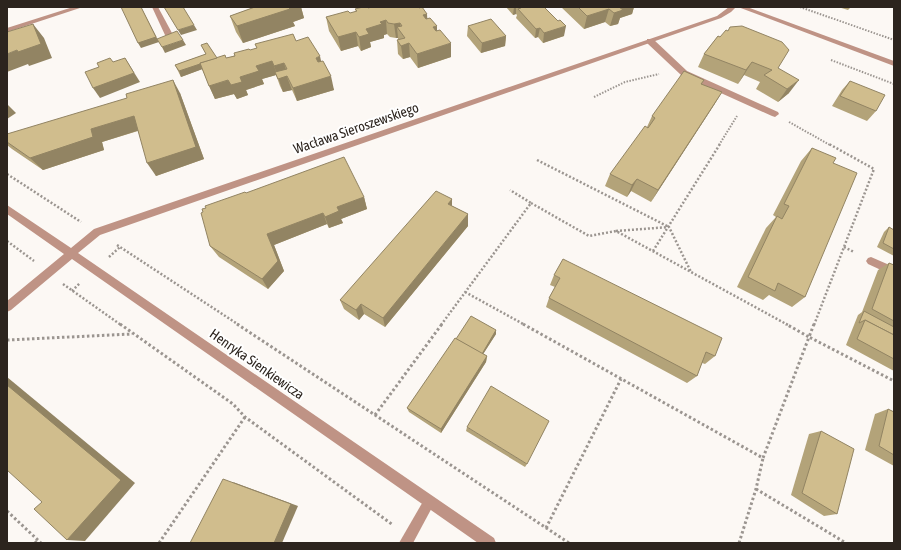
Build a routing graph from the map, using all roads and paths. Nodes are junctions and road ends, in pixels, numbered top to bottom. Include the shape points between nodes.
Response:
1 (80, 7) edge
2 (155, 7) edge
3 (733, 7) edge
4 (740, 7) edge
5 (800, 7) edge
6 (7, 30) edge
7 (168, 33) edge
8 (894, 40) edge
9 (650, 41) junction
10 (894, 64) edge
11 (684, 73) junction
12 (594, 97) dead end
13 (746, 101) junction
14 (775, 114) joint
15 (537, 160) dead end
16 (7, 174) edge
17 (510, 190) dead end
18 (531, 203) junction
19 (7, 209) edge
20 (669, 226) junction
21 (616, 231) junction
22 (97, 232) junction
23 (7, 241) edge
24 (844, 247) junction
25 (653, 251) junction
26 (855, 252) dead end
27 (70, 253) junction
28 (871, 261) dead end
29 (691, 272) junction
30 (894, 272) edge
31 (48, 273) junction
32 (465, 292) junction
33 (7, 307) edge
34 (132, 334) junction
35 (809, 337) junction
36 (7, 340) edge
37 (621, 379) junction
38 (894, 381) edge
39 (375, 414) junction
40 (245, 417) junction
41 (763, 458) junction
42 (756, 489) junction
43 (429, 502) junction
44 (7, 511) edge
45 (546, 528) junction
46 (407, 540) edge
47 (36, 541) edge
48 (41, 543) edge
49 (159, 543) edge
50 (489, 543) edge
51 (569, 543) edge
52 (739, 543) edge
53 (846, 543) edge

1 - 6 street
2 - 7 street
3 - 9 street, Wacława Sieroszewskiego via 719,17
4 - 10 street
5 - 8 path
9 - 11 street
9 - 22 street, Wacława Sieroszewskiego
11 - 12 path via 658,74 625,82
11 - 13 street
13 - 14 street
13 - 20 path
14 - 24 path via 874,169
15 - 20 path
16 - 22 path
17 - 18 path
18 - 21 path via 589,236
18 - 32 path
19 - 27 street, Henryka Sienkiewicza
20 - 21 path
20 - 25 path
20 - 29 path
21 - 25 path
22 - 27 street, Wacława Sieroszewskiego
22 - 39 path
23 - 31 path
24 - 26 path
24 - 35 path
25 - 29 path
27 - 31 street, Wacława Sieroszewskiego
27 - 43 street, Henryka Sienkiewicza
28 - 30 street
29 - 35 path
31 - 33 street, Wacława Sieroszewskiego
31 - 34 path
32 - 37 path
32 - 39 path
34 - 36 path
34 - 40 path via 233,404
35 - 38 path
35 - 41 path
37 - 41 path
37 - 45 path
39 - 45 path
40 - 46 path
40 - 49 path
41 - 42 path
42 - 52 path
42 - 53 path
43 - 46 street
43 - 50 street, Henryka Sienkiewicza
44 - 47 path
45 - 51 path
47 - 48 path

